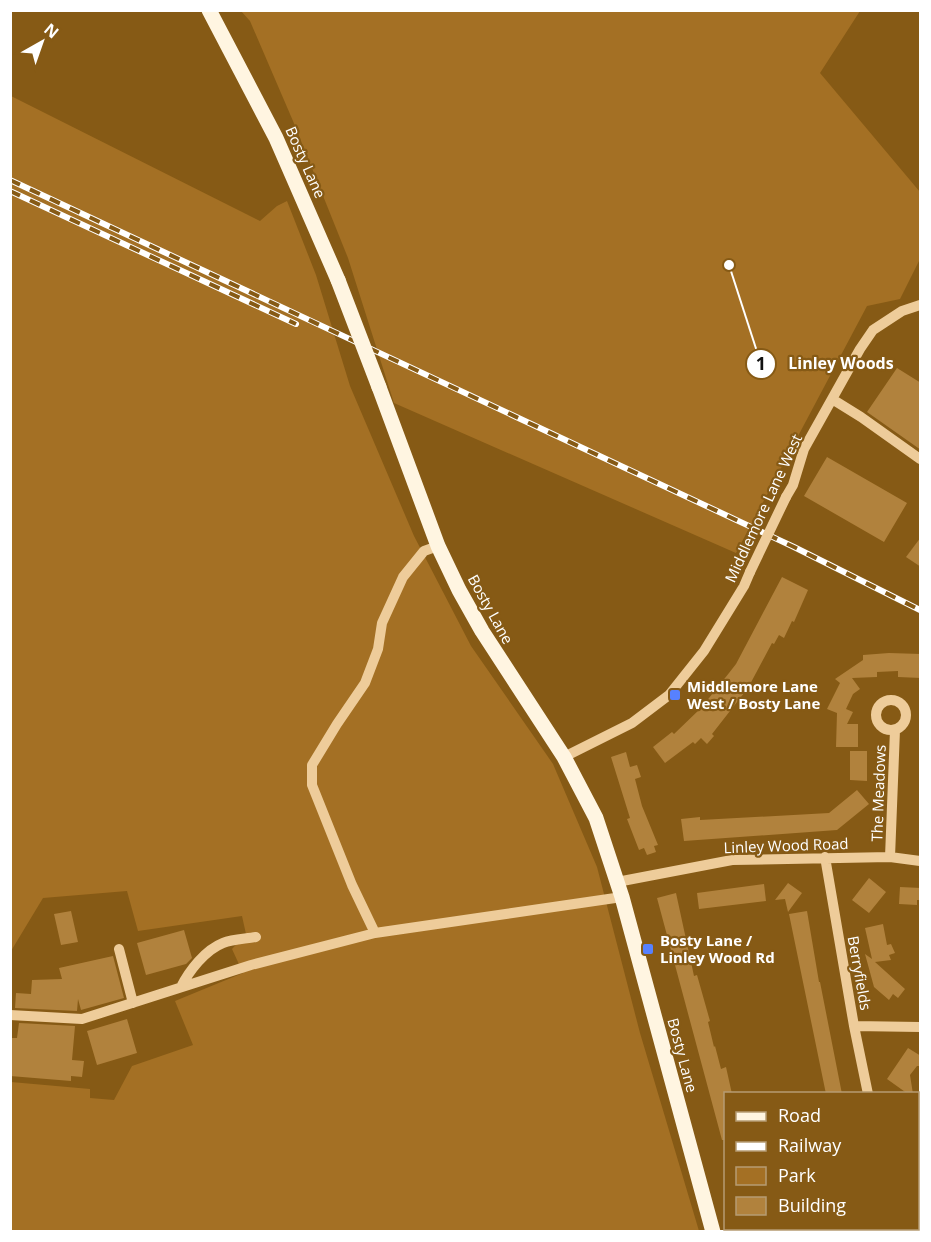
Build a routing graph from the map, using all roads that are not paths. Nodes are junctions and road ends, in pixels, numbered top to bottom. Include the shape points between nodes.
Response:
1 (209, 10) edge
2 (921, 305) edge
3 (832, 399) junction
4 (921, 459) edge
5 (438, 546) junction
6 (895, 730) dead end
7 (564, 757) junction
8 (825, 857) junction
9 (890, 857) junction
10 (921, 861) edge
11 (620, 889) junction
12 (375, 933) junction
13 (256, 937) dead end
14 (119, 949) dead end
15 (181, 987) junction
16 (133, 1003) junction
17 (10, 1015) edge
18 (854, 1026) junction
19 (921, 1027) edge
20 (868, 1092) edge
21 (713, 1232) edge

1 - 5 main road, Bosty Lane, bridge via 276,138 338,280
2 - 3 street, Middlemore Lane West via 902,311 873,330
3 - 4 street
3 - 7 street, Middlemore Lane West, bridge via 804,449 793,485 744,586 704,651 669,694 632,723
5 - 7 main road, Bosty Lane via 482,631
5 - 12 street via 424,551 403,577 382,624 378,649 365,683 312,765 312,785
6 - 9 street, The Meadows
7 - 11 main road, Bosty Lane via 596,818
8 - 9 street, Linley Wood Road
8 - 11 street, Linley Wood Road via 732,860
8 - 18 street, Berryfields
9 - 10 street, Linley Wood Road
11 - 12 street, Linley Wood Road
11 - 21 main road, Bosty Lane
12 - 15 street, Linley Wood Road
13 - 15 street via 217,946
14 - 16 street
15 - 16 street, Linley Wood Road
16 - 17 street, Linley Wood Road via 82,1019
18 - 19 street
18 - 20 street, Berryfields

